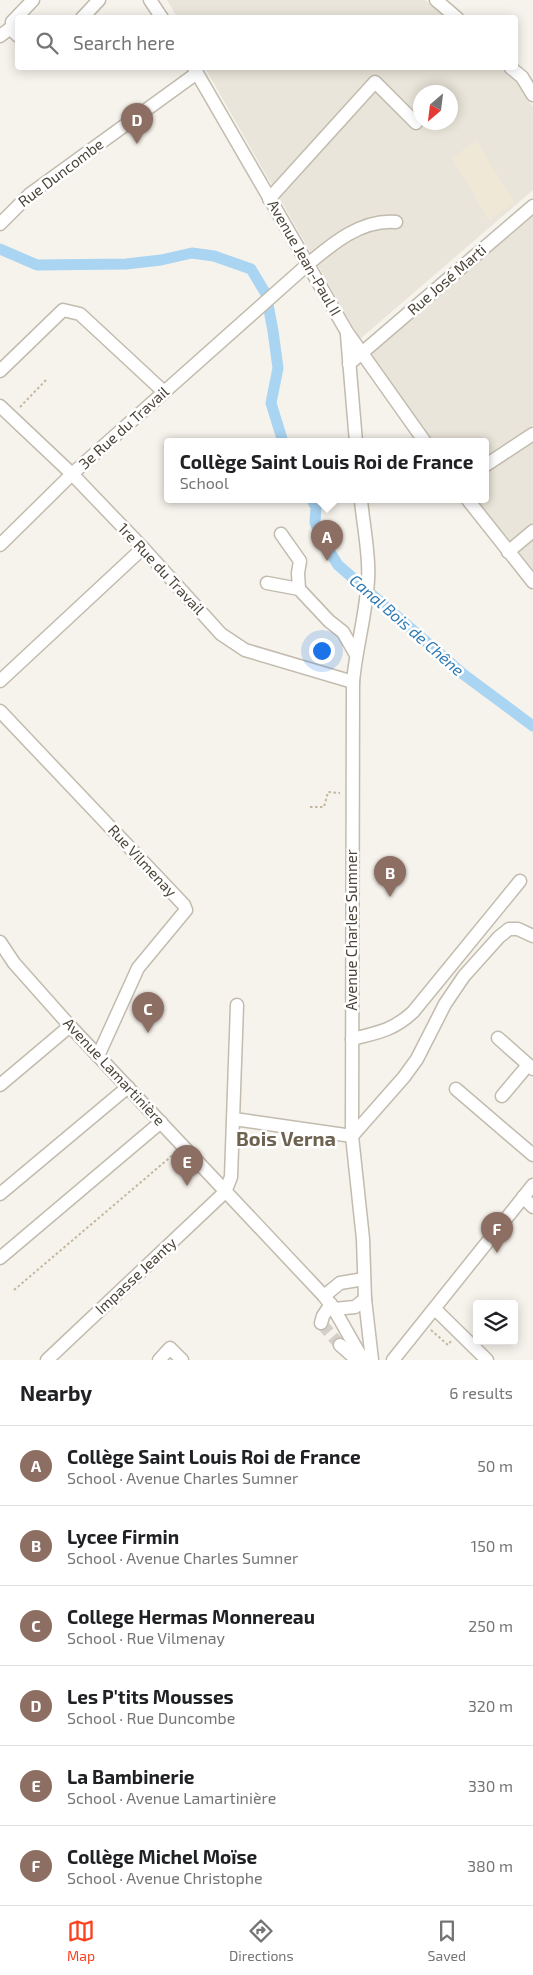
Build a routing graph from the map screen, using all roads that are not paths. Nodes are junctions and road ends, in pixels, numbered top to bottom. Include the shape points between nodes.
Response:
1 (33, 0) edge
2 (99, 0) edge
3 (150, 0) edge
4 (436, 0) edge
5 (18, 15) edge
6 (85, 15) edge
7 (160, 15) edge
8 (454, 15) edge
9 (15, 18) edge
10 (15, 31) edge
11 (0, 36) edge
12 (195, 70) edge
13 (514, 70) edge
14 (533, 95) edge
15 (413, 120) edge
16 (269, 199) junction
17 (533, 206) edge
18 (396, 222) dead end
19 (0, 224) edge
20 (307, 265) junction
21 (347, 332) junction
22 (361, 354) junction
23 (349, 364) junction
24 (0, 371) edge
25 (164, 392) junction
26 (0, 406) edge
27 (533, 434) edge
28 (356, 438) edge
29 (422, 438) edge
30 (489, 463) edge
31 (72, 474) junction
32 (361, 503) edge
33 (470, 503) edge
34 (533, 530) edge
35 (281, 534) dead end
36 (0, 545) edge
37 (143, 548) junction
38 (508, 552) junction
39 (531, 576) edge
40 (267, 583) dead end
41 (299, 589) junction
42 (356, 653) junction
43 (0, 681) edge
44 (353, 682) junction
45 (0, 711) edge
46 (520, 881) dead end
47 (533, 936) edge
48 (0, 942) edge
49 (237, 1005) dead end
50 (70, 1026) junction
51 (498, 1038) dead end
52 (352, 1039) junction
53 (98, 1056) junction
54 (531, 1067) edge
55 (0, 1085) edge
56 (128, 1087) junction
57 (456, 1089) dead end
58 (502, 1096) dead end
59 (234, 1119) junction
60 (161, 1122) junction
61 (352, 1136) junction
62 (533, 1155) edge
63 (533, 1185) edge
64 (225, 1192) junction
65 (0, 1194) edge
66 (523, 1196) junction
67 (533, 1207) edge
68 (0, 1258) edge
69 (364, 1279) junction
70 (365, 1298) junction
71 (330, 1303) junction
72 (435, 1309) junction
73 (321, 1323) dead end
74 (340, 1344) tunnel mouth
75 (47, 1360) edge
76 (159, 1360) edge
77 (182, 1360) edge
78 (357, 1360) edge
79 (364, 1360) edge
80 (372, 1360) edge
81 (394, 1360) edge
82 (487, 1360) edge

1 - 5 street
2 - 6 street
3 - 7 street
4 - 8 street
9 - 10 street
10 - 11 street
12 - 16 street, Avenue Jean-Paul II
12 - 19 street, Rue Duncombe via 30,194
13 - 14 street
15 - 16 street via 375,82
16 - 20 street, Avenue Jean-Paul II
17 - 22 street, Rue José Marti
18 - 20 street, 3e Rue du Travail via 374,223 346,235
20 - 21 street, Avenue Jean-Paul II
20 - 25 street, 3e Rue du Travail
21 - 22 street, Avenue Jean-Paul II
21 - 23 street
22 - 23 street, Rue José Marti
22 - 29 street, Avenue Jean-Paul II
23 - 28 street
24 - 25 street via 64,310 80,314
25 - 31 street, 3e Rue du Travail
26 - 31 street, 1re Rue du Travail
27 - 30 street
31 - 36 street, 3e Rue du Travail
31 - 37 street, 1re Rue du Travail
32 - 42 street, Avenue Charles Sumner via 368,578
33 - 38 street
34 - 38 street
35 - 41 street via 300,561
37 - 43 street
37 - 44 street, 1re Rue du Travail via 221,634 245,650
38 - 39 street
40 - 41 street
41 - 42 street via 343,632
42 - 44 street, Avenue Charles Sumner
44 - 52 street, Avenue Charles Sumner
45 - 53 street, Rue Vilmenay via 186,910 138,968
46 - 52 street via 413,1012 400,1024 382,1032
47 - 61 street via 518,929 509,929 499,936 464,976 445,1004 404,1078
48 - 50 street, Avenue Lamartinière via 14,963
49 - 59 street
50 - 53 street, Avenue Lamartinière
50 - 55 street
51 - 54 street
52 - 61 street, Avenue Charles Sumner
53 - 56 street, Avenue Lamartinière
54 - 58 street
56 - 60 street, Avenue Lamartinière
56 - 65 street
57 - 62 street
59 - 61 street
59 - 64 street via 231,1177
60 - 64 street, Avenue Lamartinière
60 - 68 street
61 - 69 street, Avenue Charles Sumner
63 - 66 street
64 - 71 street, Avenue Lamartinière
64 - 75 street, Impasse Jeanty
66 - 67 street
66 - 72 street
69 - 70 street, Avenue Charles Sumner
69 - 71 street via 340,1283
70 - 71 street via 355,1307
70 - 80 street, Avenue Charles Sumner
71 - 73 street
71 - 79 street, Avenue Lamartinière
72 - 81 street
72 - 82 street
74 - 78 street
76 - 77 street via 170,1348

